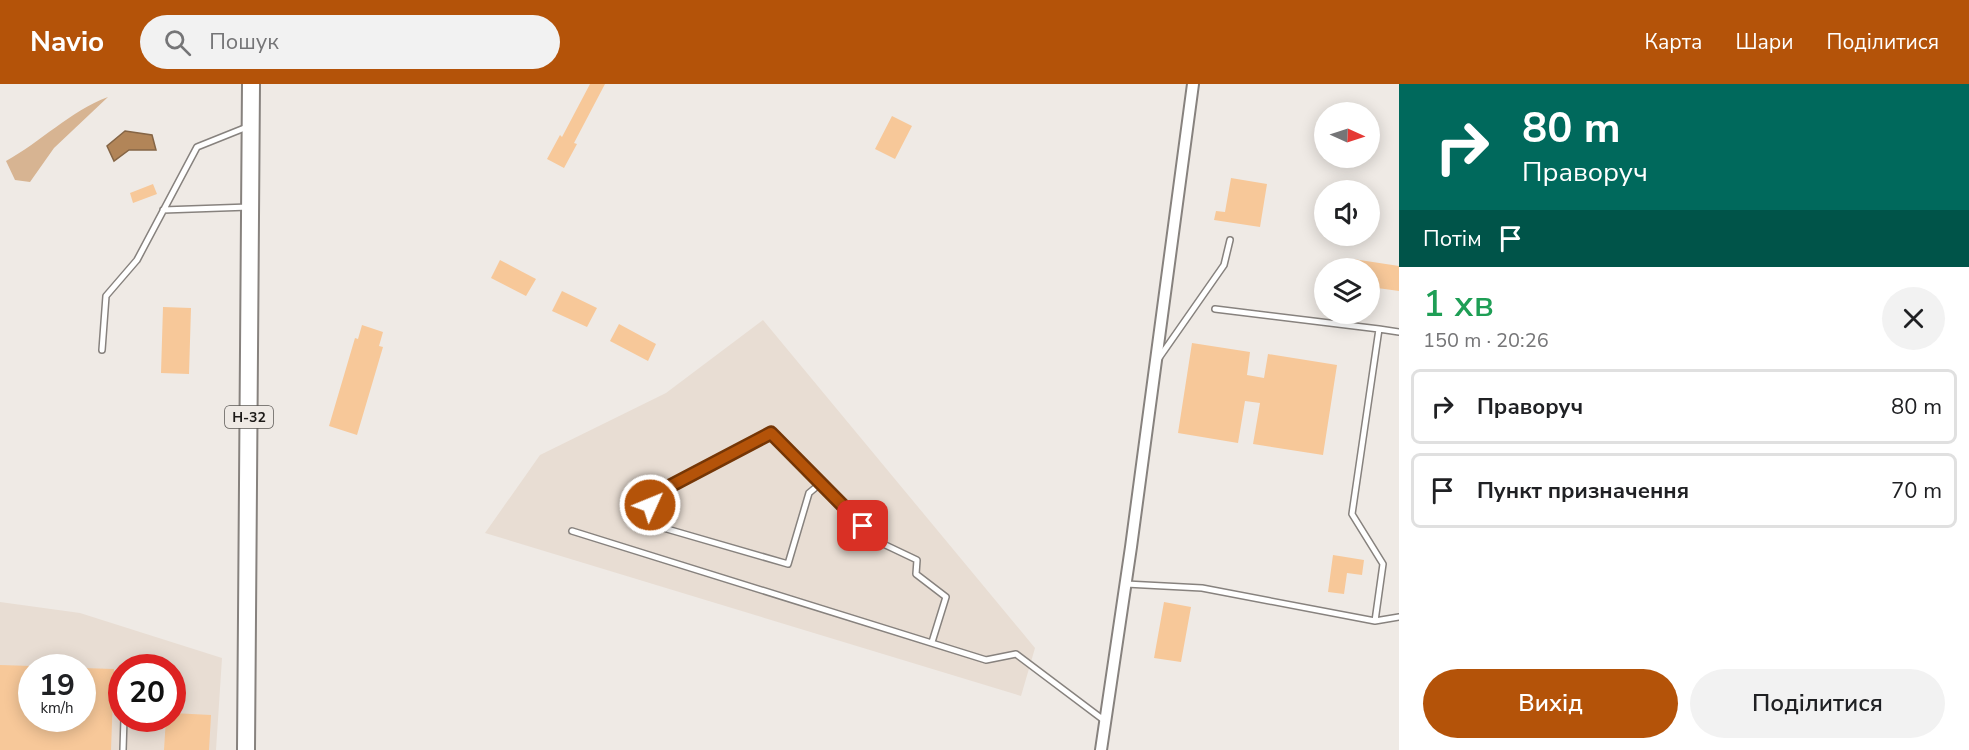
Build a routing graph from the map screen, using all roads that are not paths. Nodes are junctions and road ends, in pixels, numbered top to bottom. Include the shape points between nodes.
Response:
1 (251, 84) edge
2 (1193, 84) edge
3 (251, 126) junction
4 (250, 207) junction
5 (163, 210) junction
6 (1230, 240) dead end
7 (1215, 309) dead end
8 (1379, 329) junction
9 (1399, 332) edge
10 (102, 350) dead end
11 (1156, 362) junction
12 (821, 483) junction
13 (572, 531) dead end
14 (1126, 584) junction
15 (1399, 617) edge
16 (1376, 621) junction
17 (932, 642) junction
18 (1105, 721) junction
19 (124, 732) edge
20 (123, 750) edge
21 (246, 750) edge
22 (1101, 750) edge

1 - 3 main road, Н-32
2 - 11 street
3 - 4 main road, Н-32
3 - 5 lane via 197,147
4 - 5 lane
4 - 21 main road, Н-32
5 - 10 lane via 136,260 106,296
6 - 11 lane via 1224,265
7 - 8 lane
8 - 9 lane
8 - 16 lane via 1352,514 1383,564
11 - 14 street
12 - 12 lane via 809,493 788,564 660,527 645,517 655,494 771,433
12 - 17 lane via 877,541 917,560 916,574 946,597
13 - 17 lane
14 - 16 lane via 1202,588
14 - 18 street
15 - 16 lane
17 - 18 lane via 986,660 1016,654
18 - 22 street
19 - 20 lane

